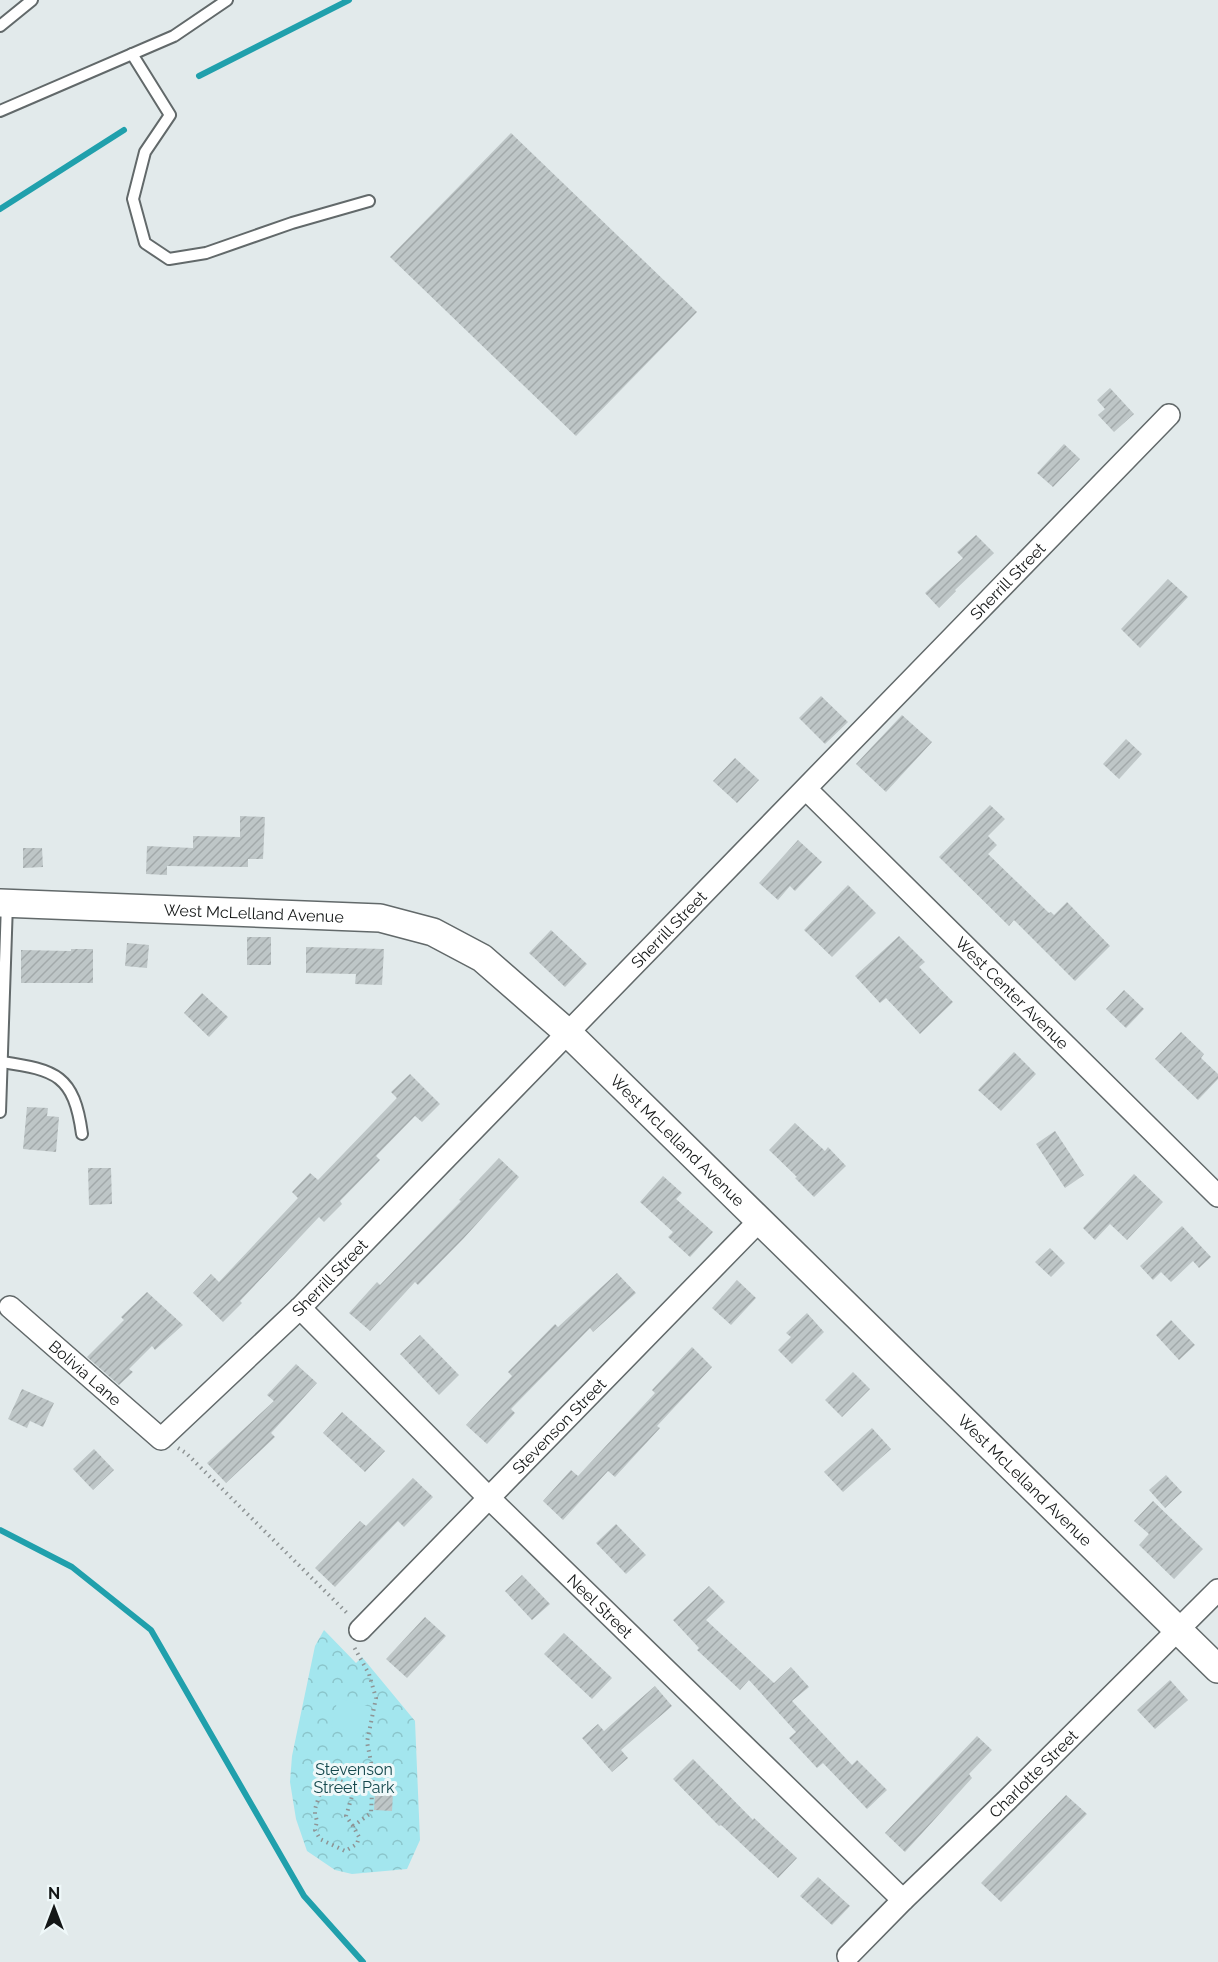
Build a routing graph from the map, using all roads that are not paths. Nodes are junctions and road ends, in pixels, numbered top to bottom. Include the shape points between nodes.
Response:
1 (32, 0) edge
2 (226, 0) edge
3 (0, 26) edge
4 (132, 54) junction
5 (0, 111) edge
6 (369, 201) dead end
7 (1168, 415) dead end
8 (806, 789) junction
9 (3, 903) edge
10 (568, 1033) junction
11 (2, 1062) junction
12 (0, 1112) edge
13 (82, 1134) dead end
14 (1218, 1196) edge
15 (759, 1221) junction
16 (10, 1307) dead end
17 (300, 1308) junction
18 (161, 1438) joint
19 (489, 1498) junction
20 (1218, 1590) edge
21 (361, 1629) road end
22 (1179, 1629) junction
23 (1218, 1669) edge
24 (903, 1900) junction
25 (845, 1959) edge

1 - 3 lane
2 - 4 lane via 174,36
4 - 5 lane
4 - 6 lane via 170,115 145,152 133,199 145,243 169,259 206,253
7 - 8 street, Sherrill Street
8 - 10 street, Sherrill Street
8 - 14 street, West Center Avenue
9 - 10 street, West McLelland Avenue via 380,918 434,933 482,958
9 - 11 lane
10 - 15 street, West McLelland Avenue
10 - 17 street, Sherrill Street
11 - 12 lane
11 - 13 lane via 34,1066 61,1079 76,1102
15 - 19 street, Stevenson Street
15 - 22 street, West McLelland Avenue
16 - 18 street, Bolivia Lane
17 - 18 street, Sherrill Street
17 - 19 street, Neel Street
19 - 21 street, Stevenson Street
19 - 24 street, Neel Street
20 - 22 street, Charlotte Street
22 - 23 street, West McLelland Avenue
22 - 24 street, Charlotte Street
24 - 25 street, Charlotte Street

